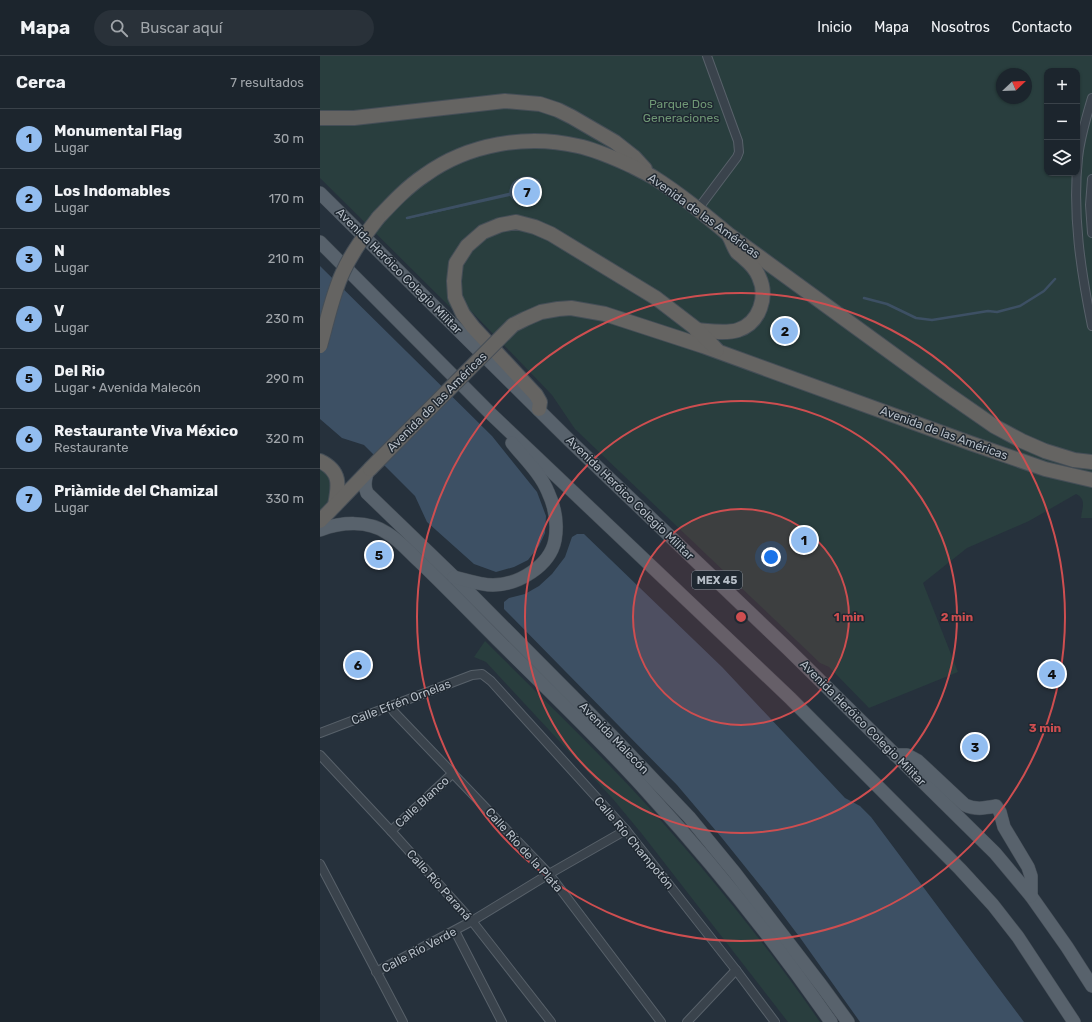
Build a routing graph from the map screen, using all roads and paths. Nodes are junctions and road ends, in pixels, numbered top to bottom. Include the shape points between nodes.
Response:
1 (707, 56) edge
2 (1092, 98) edge
3 (320, 118) edge
4 (652, 177) junction
5 (1092, 179) edge
6 (320, 193) edge
7 (698, 209) junction
8 (1092, 233) edge
9 (728, 234) junction
10 (320, 242) edge
11 (640, 325) junction
12 (1092, 326) edge
13 (699, 331) junction
14 (320, 346) edge
15 (718, 352) junction
16 (539, 409) junction
17 (491, 414) junction
18 (320, 461) edge
19 (1092, 462) edge
20 (368, 471) junction
21 (1092, 480) edge
22 (335, 505) junction
23 (320, 521) edge
24 (320, 530) edge
25 (454, 577) junction
26 (482, 674) joint
27 (390, 706) junction
28 (320, 733) edge
29 (320, 755) edge
30 (895, 755) junction
31 (453, 772) junction
32 (626, 830) junction
33 (391, 831) junction
34 (321, 868) edge
35 (549, 874) junction
36 (1031, 896) junction
37 (472, 922) junction
38 (455, 931) junction
39 (736, 970) junction
40 (376, 972) junction
41 (1092, 986) edge
42 (403, 1022) edge
43 (502, 1022) edge
44 (551, 1022) edge
45 (661, 1022) edge
46 (687, 1022) edge
47 (775, 1022) edge
48 (831, 1022) edge
49 (848, 1022) edge
50 (1074, 1022) edge

1 - 7 street via 739,152
2 - 12 street via 1078,158 1076,209 1080,257
3 - 4 highway via 354,118 505,101 540,104 572,117 615,142 634,157
4 - 7 highway, Avenida de las Américas
4 - 14 highway, Avenida de las Américas, bridge via 602,153 578,146 534,140 491,146 447,161 411,185 378,218 356,248 336,291
5 - 8 street
6 - 16 main road, Avenida Heróico Colegio Militar / MEX 45
7 - 9 highway, Avenida de las Américas
9 - 13 highway via 737,252 752,265 759,276 763,288 758,315 738,330
9 - 19 highway, Avenida de las Américas via 994,426 1022,442 1045,451 1074,460
10 - 17 main road, MEX 45
11 - 13 highway
11 - 15 highway, Avenida de las Américas
11 - 20 highway, Avenida de las Américas, bridge via 605,314 571,308 541,312 525,319 513,326
13 - 15 highway
13 - 16 highway via 656,298 551,234 516,222 483,232 467,246 456,263 456,297 463,314 473,327 536,395 540,402
15 - 21 highway, Avenida de las Américas via 992,451 1045,469
16 - 30 main road, Avenida Heróico Colegio Militar / MEX 45
17 - 25 main road via 548,490 555,514 555,541 539,566 517,580 492,585
17 - 50 main road, MEX 45 via 790,698 960,869 994,905 1018,937
18 - 22 highway via 335,472 338,479
20 - 22 highway, Avenida de las Américas
20 - 25 main road, Avenida Malecón via 365,484 368,493
22 - 23 highway, Avenida de las Américas
24 - 48 main road, Avenida Malecón via 354,523 378,528 392,536 431,573 650,794 761,926
25 - 49 main road, Avenida Malecón via 689,817
26 - 27 street, Calle Efrén Ornelas via 472,675
26 - 32 street, Calle Río Champotón
27 - 28 street, Calle Efrén Ornelas
27 - 31 street, Calle Río de la Plata
29 - 33 street, Calle Río Paraná
30 - 36 main road, Avenida Heróico Colegio Militar / MEX 45 via 968,825
30 - 36 main road via 907,755 918,761 965,805 974,808 996,806 1004,827 1028,867 1031,876
31 - 33 street, Calle Blanco
31 - 35 street, Calle Río de la Plata
32 - 35 street, Calle Río Verde
32 - 39 street, Calle Río Champotón
33 - 37 street, Calle Río Paraná
34 - 40 street
35 - 37 street, Calle Río Verde
35 - 45 street, Calle Río de la Plata
36 - 41 main road, Avenida Heróico Colegio Militar / MEX 45
37 - 38 street, Calle Río Verde
37 - 44 street, Calle Río Paraná
38 - 40 street, Calle Río Verde
38 - 43 street
39 - 46 street
39 - 47 street, Calle Río Champotón
40 - 42 street

